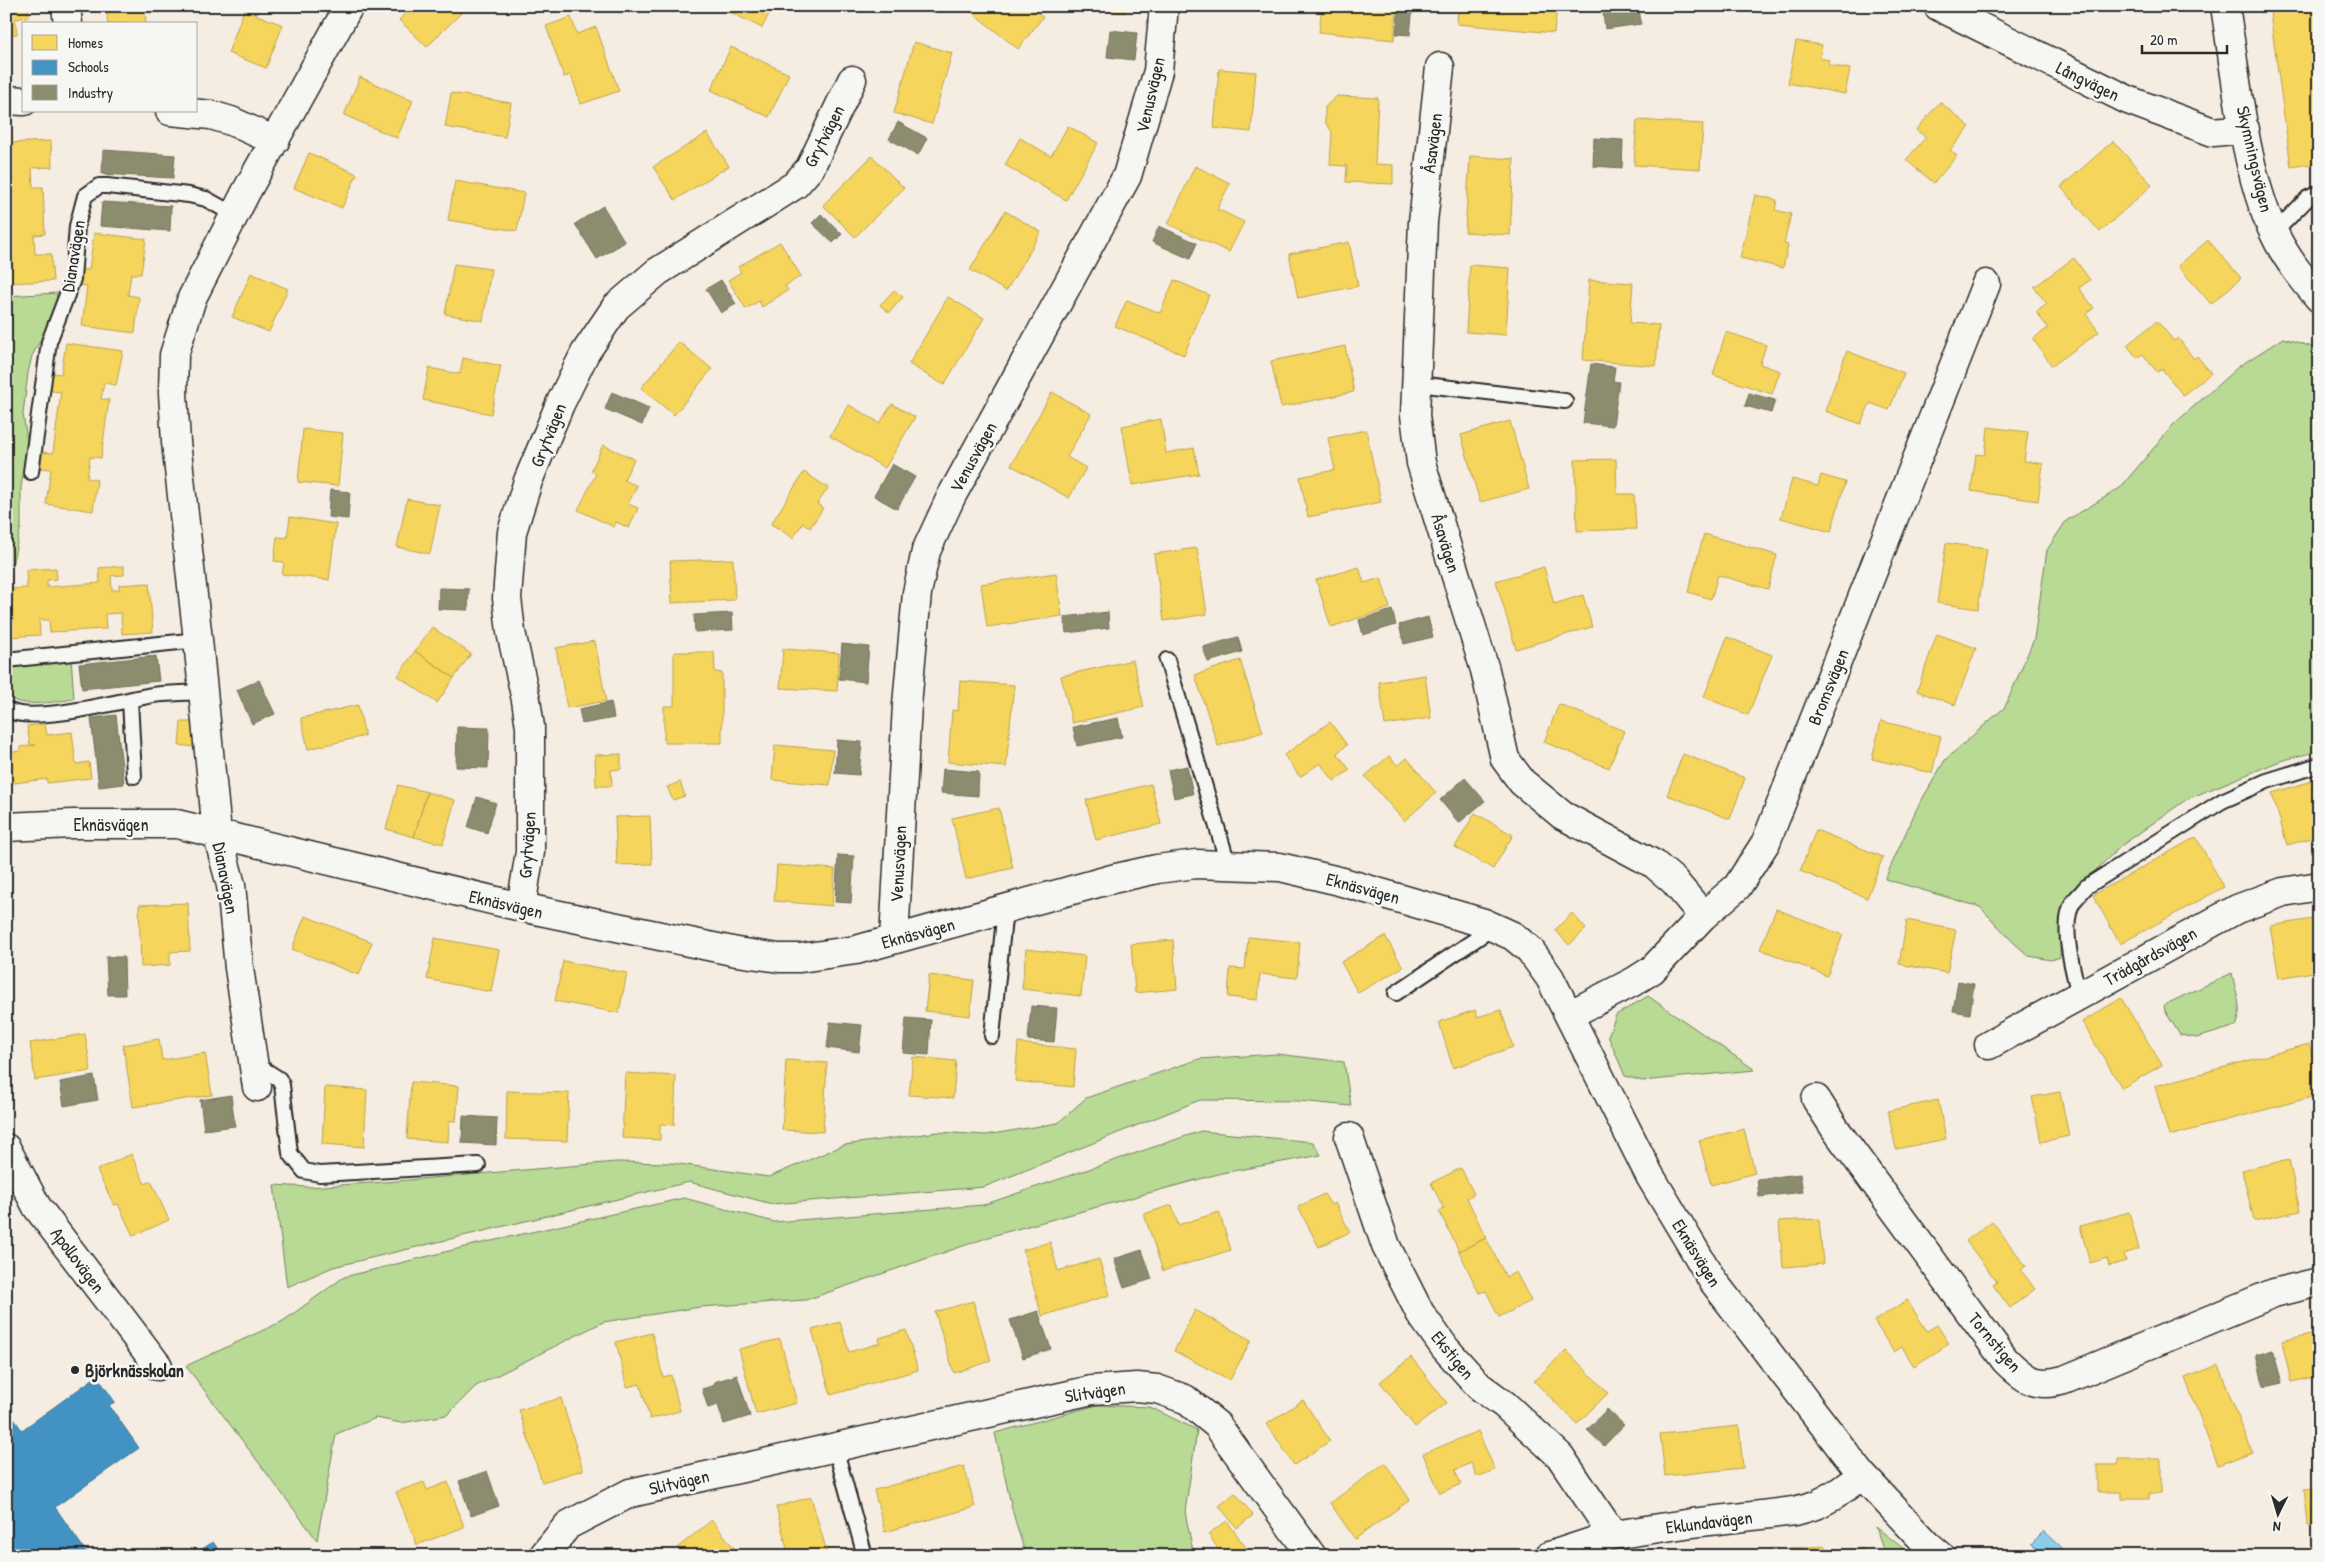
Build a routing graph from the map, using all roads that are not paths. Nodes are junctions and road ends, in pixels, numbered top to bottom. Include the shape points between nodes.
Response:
1 (66, 6) edge
2 (349, 6) edge
3 (1164, 6) edge
4 (1938, 6) edge
5 (2225, 6) edge
6 (68, 22) edge
7 (1440, 67) dead end
8 (852, 80) dead end
9 (6, 100) edge
10 (22, 101) edge
11 (180, 112) edge
12 (2245, 129) junction
13 (275, 141) junction
14 (2319, 193) edge
15 (235, 215) junction
16 (2274, 233) junction
17 (1986, 284) dead end
18 (2319, 298) edge
19 (1417, 384) junction
20 (1565, 401) dead end
21 (32, 472) dead end
22 (198, 640) junction
23 (6, 660) edge
24 (1167, 660) dead end
25 (203, 692) junction
26 (130, 700) junction
27 (6, 709) edge
28 (2319, 765) edge
29 (134, 776) dead end
30 (6, 827) edge
31 (216, 833) junction
32 (1228, 864) junction
33 (2319, 886) edge
34 (521, 907) junction
35 (1005, 909) junction
36 (1703, 916) junction
37 (1494, 927) junction
38 (894, 939) junction
39 (1396, 993) dead end
40 (2079, 995) junction
41 (1569, 1015) junction
42 (992, 1036) dead end
43 (1989, 1045) dead end
44 (256, 1075) joint
45 (1816, 1099) dead end
46 (1349, 1137) dead end
47 (6, 1148) edge
48 (478, 1165) dead end
49 (2319, 1282) edge
50 (158, 1366) dead end
51 (835, 1447) junction
52 (1862, 1475) junction
53 (1613, 1535) junction
54 (543, 1556) edge
55 (865, 1556) edge
56 (1312, 1556) edge
57 (1549, 1556) edge
58 (1941, 1556) edge

1 - 6 street
2 - 13 street, Dianavägen
3 - 38 street, Venusvägen via 1158,71 1127,176 951,498 926,551 917,593 912,650
4 - 12 street, Långvägen via 2128,100 2213,132
5 - 12 street, Skymningsvägen
7 - 19 street, Åsavägen via 1423,222
8 - 34 street, Grytvägen via 810,168 795,185 657,272 616,307 585,353 528,482 512,532 507,598 530,727 530,852
9 - 10 street
11 - 13 street via 231,121
12 - 16 street, Skymningsvägen via 2263,205
13 - 15 street, Dianavägen
14 - 16 lane via 2308,198
15 - 21 lane, Dianavägen via 206,199 189,195 99,186 85,196 77,226 73,279 49,342
15 - 22 street, Dianavägen via 192,298 174,355 176,442
16 - 18 street, Skymningsvägen via 2296,271
17 - 36 street, Bromsvägen via 1766,842 1737,887
19 - 20 lane
19 - 36 street, Åsavägen via 1415,414 1421,463 1486,670 1506,759 1522,782 1562,815 1654,864 1674,881
22 - 23 lane
22 - 25 street, Dianavägen
24 - 32 lane
25 - 26 lane
25 - 31 street, Dianavägen
26 - 27 lane via 77,712 16,715
26 - 29 lane
28 - 40 lane via 2268,781 2222,801 2086,887 2070,910 2068,941
30 - 31 street, Eknäsvägen via 177,824
31 - 34 street, Eknäsvägen
31 - 44 street, Dianavägen via 230,885
32 - 35 street, Eknäsvägen via 1157,869
32 - 37 street, Eknäsvägen via 1280,868 1339,881 1460,914
33 - 40 street, Trädgårdsvägen via 2283,892 2237,909
34 - 38 street, Eknäsvägen via 779,958 856,950
35 - 38 street, Eknäsvägen
35 - 42 lane
36 - 41 street, Bromsvägen via 1652,970
37 - 39 lane
37 - 41 street, Eknäsvägen via 1513,936 1530,950 1550,978
40 - 43 street, Trädgårdsvägen
41 - 52 street, Eknäsvägen via 1650,1176 1713,1281
44 - 48 lane, Dianavägen via 279,1080 282,1085 290,1153 304,1171 320,1174
45 - 49 street, Tornstigen via 2005,1360 2034,1383 2050,1384 2064,1380 2274,1293
46 - 53 street, Ekstigen via 1386,1246 1420,1313 1445,1348 1479,1386 1505,1405 1560,1456
47 - 50 street, Apollovägen via 37,1207
51 - 54 street, Slitvägen via 630,1493 568,1525
51 - 55 lane
51 - 56 street, Slitvägen via 1092,1390 1114,1387 1157,1389 1185,1399 1218,1424
52 - 53 street, Eklundavägen via 1816,1505 1795,1511
52 - 58 street, Eknäsvägen
53 - 57 street, Eklundavägen

